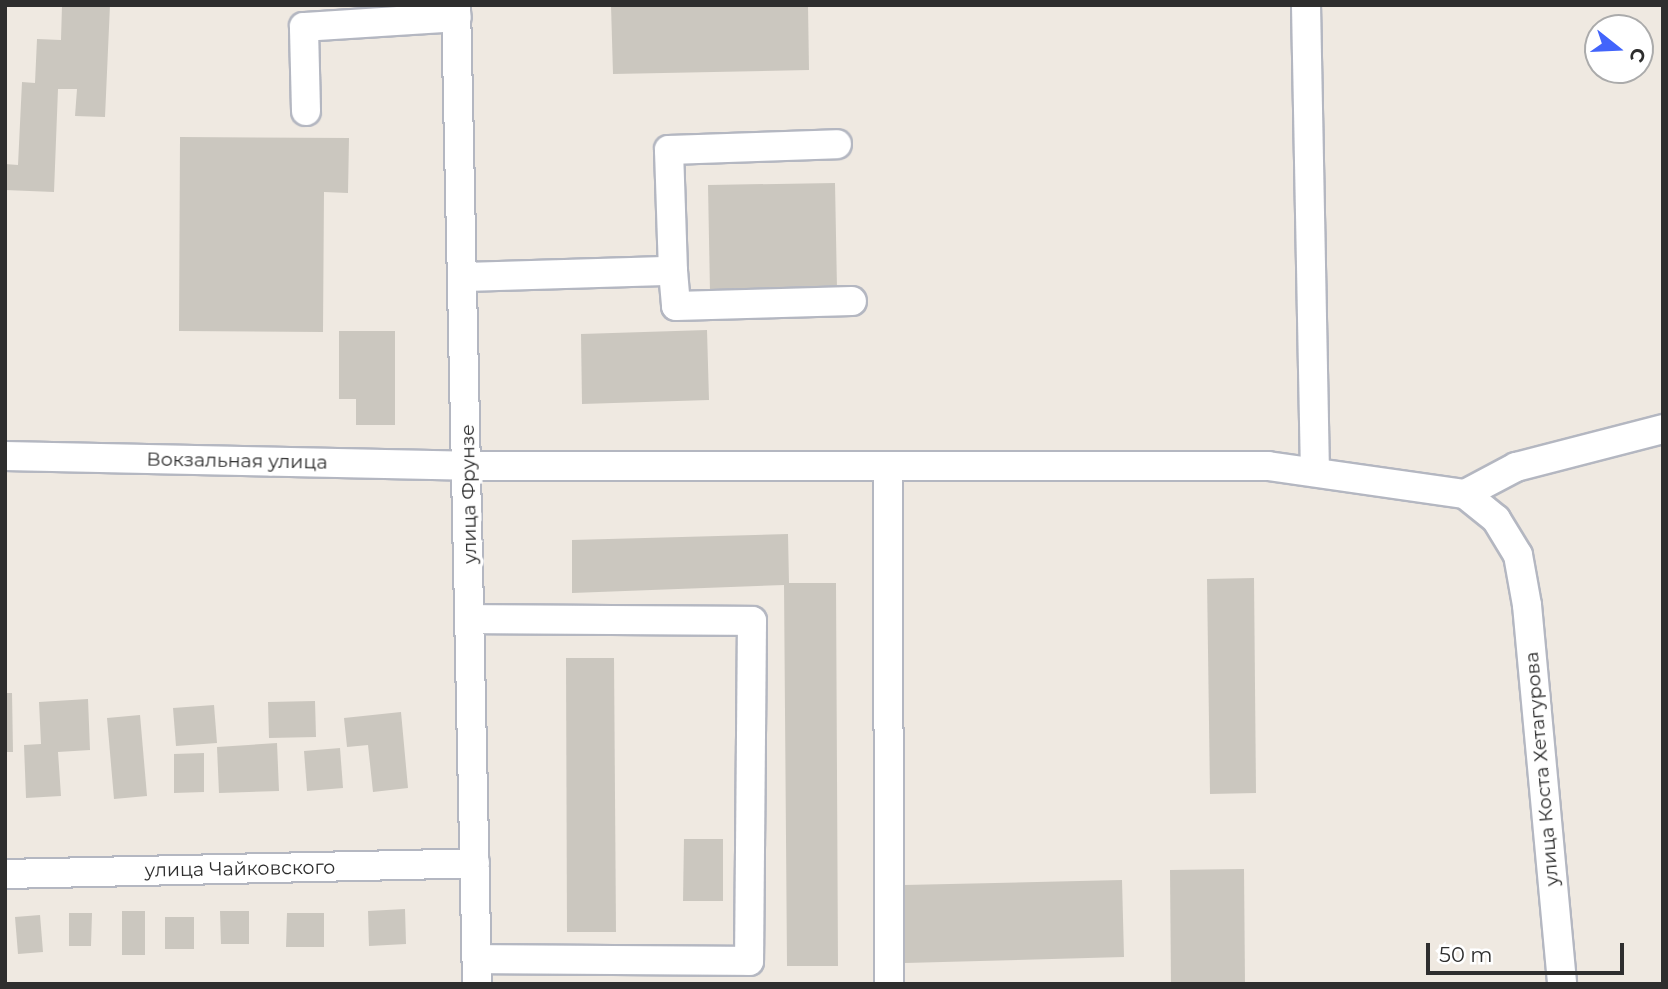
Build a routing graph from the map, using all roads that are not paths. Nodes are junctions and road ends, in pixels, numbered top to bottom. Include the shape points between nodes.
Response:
1 (1306, 5) edge
2 (456, 11) edge
3 (306, 111) dead end
4 (837, 144) dead end
5 (673, 271) junction
6 (464, 277) junction
7 (852, 301) dead end
8 (1663, 429) edge
9 (5, 456) edge
10 (468, 466) junction
11 (888, 466) junction
12 (1315, 472) junction
13 (1465, 494) junction
14 (471, 619) junction
15 (475, 863) junction
16 (5, 874) edge
17 (477, 972) edge
18 (889, 984) edge
19 (1562, 984) edge

1 - 12 street
2 - 3 street via 304,27
2 - 6 street, улица Фрунзе
4 - 5 street via 669,150
5 - 6 street
5 - 7 street via 676,306
6 - 10 street, улица Фрунзе
8 - 13 street via 1516,467
9 - 10 street, Вокзальная улица
10 - 11 street, Вокзальная улица
10 - 14 street, улица Фрунзе
11 - 12 street, Вокзальная улица via 1268,466
11 - 18 street
12 - 13 street, Вокзальная улица
13 - 19 street, улица Коста Хетагурова via 1496,519 1518,555 1527,605
14 - 15 street, улица Фрунзе
14 - 17 street via 752,621 750,961
15 - 16 street, улица Чайковского
15 - 17 street, улица Фрунзе

